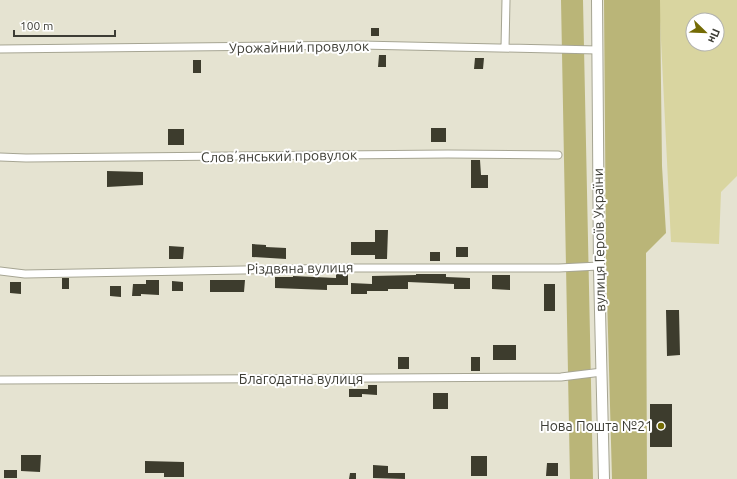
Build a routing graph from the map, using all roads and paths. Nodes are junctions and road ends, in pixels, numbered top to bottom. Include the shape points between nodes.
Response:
1 (506, 0) edge
2 (597, 0) edge
3 (505, 48) junction
4 (0, 50) edge
5 (598, 50) junction
6 (558, 155) dead end
7 (0, 157) edge
8 (599, 266) junction
9 (0, 271) edge
10 (602, 372) junction
11 (0, 380) edge
12 (604, 479) edge

1 - 3 street
2 - 5 main road, вулиця Героїв України
3 - 4 street, Урожайний провулок via 360,45
3 - 5 street, Урожайний провулок
5 - 8 main road, вулиця Героїв України
6 - 7 street, Словʼянський провулок
8 - 9 street, Різдвяна вулиця via 25,274
8 - 10 main road, вулиця Героїв України
10 - 11 street, Благодатна вулиця via 561,377
10 - 12 main road, вулиця Героїв України

